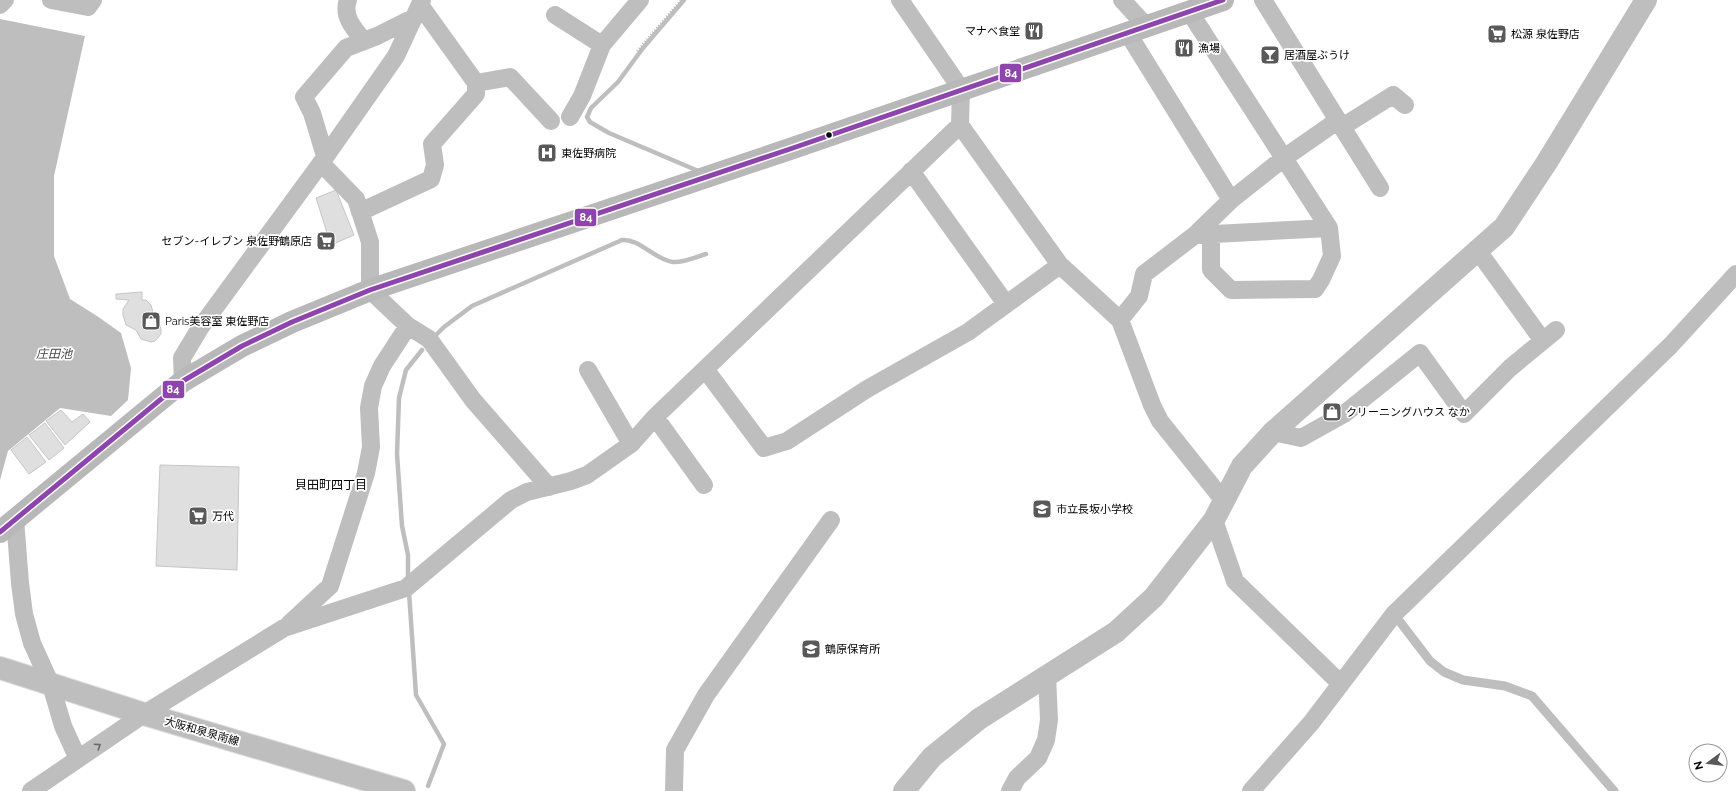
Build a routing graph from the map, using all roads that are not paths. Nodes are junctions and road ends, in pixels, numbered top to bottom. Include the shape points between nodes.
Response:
1 (6, 0) edge
2 (51, 0) edge
3 (93, 0) edge
4 (348, 0) edge
5 (640, 0) edge
6 (900, 0) edge
7 (1122, 0) edge
8 (1223, 0) edge
9 (1263, 0) edge
10 (1646, 0) edge
11 (0, 5) edge
12 (419, 7) edge
13 (1190, 11) junction
14 (555, 15) dead end
15 (1137, 29) junction
16 (364, 41) junction
17 (602, 45) junction
18 (476, 83) junction
19 (961, 89) junction
20 (1405, 105) dead end
21 (570, 117) dead end
22 (551, 121) dead end
23 (1340, 124) junction
24 (960, 125) junction
25 (1284, 158) junction
26 (323, 160) junction
27 (911, 171) junction
28 (1380, 188) dead end
29 (1231, 200) junction
30 (360, 212) junction
31 (1329, 228) junction
32 (1203, 235) junction
33 (1478, 250) junction
34 (1060, 265) junction
35 (1736, 274) edge
36 (370, 290) junction
37 (1006, 304) junction
38 (1120, 320) junction
39 (408, 326) junction
40 (705, 368) junction
41 (588, 370) dead end
42 (183, 382) junction
43 (655, 417) junction
44 (1273, 432) junction
45 (631, 444) junction
46 (704, 485) dead end
47 (549, 487) junction
48 (1219, 510) junction
49 (831, 520) dead end
50 (8, 526) edge
51 (1394, 614) junction
52 (284, 628) junction
53 (0, 668) edge
54 (1047, 676) junction
55 (1341, 684) junction
56 (51, 685) junction
57 (144, 714) junction
58 (78, 759) junction
59 (31, 791) edge
60 (404, 791) edge
61 (674, 791) edge
62 (904, 791) edge
63 (1010, 791) edge
64 (1251, 791) edge
65 (1614, 791) edge

1 - 11 street
2 - 3 street via 88,7
4 - 16 street via 345,8 348,17
5 - 17 street
6 - 19 street
7 - 15 street
8 - 13 main road
9 - 23 street
10 - 33 street via 1504,227
12 - 16 street
12 - 18 street
12 - 26 street via 396,56
13 - 15 main road
13 - 25 street
14 - 17 street
15 - 19 main road
15 - 29 street
16 - 26 street via 346,48 304,97 312,113
17 - 21 street via 582,96
18 - 22 street via 510,77
18 - 30 street via 476,94 432,144 435,165 431,179
19 - 24 street
19 - 36 main road
20 - 23 street via 1393,95
23 - 25 street
23 - 28 street
24 - 27 street
24 - 34 street
25 - 29 street
25 - 31 street
26 - 30 street via 356,199
26 - 42 street via 200,328 182,358
27 - 37 street
27 - 40 street
29 - 32 street
30 - 36 street via 370,242
31 - 32 street
31 - 32 street via 1332,256 1322,280 1315,289 1231,290 1211,270
32 - 38 street via 1144,274 1139,296
33 - 44 street
33 - 44 street via 1549,335 1510,368 1464,414 1420,353 1344,414 1301,438
34 - 37 street
34 - 38 street
35 - 51 street via 1671,345
36 - 39 street
36 - 42 main road via 284,325 242,346
37 - 40 street via 968,332 867,389 787,441 764,448
38 - 48 street via 1160,421
39 - 47 street via 429,339 474,400
39 - 52 street via 382,366 373,386 369,408 372,448 330,586
40 - 43 street
41 - 45 street
42 - 50 main road
43 - 45 street
43 - 46 street
44 - 48 street via 1242,466
45 - 47 street via 587,475
47 - 52 street via 527,492 511,500 406,588
48 - 54 street via 1154,597 1116,632
48 - 55 street via 1235,581
49 - 61 street via 706,695 675,750
50 - 56 street via 24,614 32,643
51 - 55 street
51 - 65 lane via 1430,661 1444,672 1463,680 1504,686 1532,696
52 - 57 street
53 - 56 street, 大阪和泉泉南線
54 - 62 street via 979,719 932,757
54 - 63 street via 1050,720 1046,740 1038,758 1017,778
55 - 64 street via 1311,724
56 - 57 street, 大阪和泉泉南線
56 - 58 street via 63,726
58 -> 57 street
57 - 60 street, 大阪和泉泉南線
58 - 59 street

